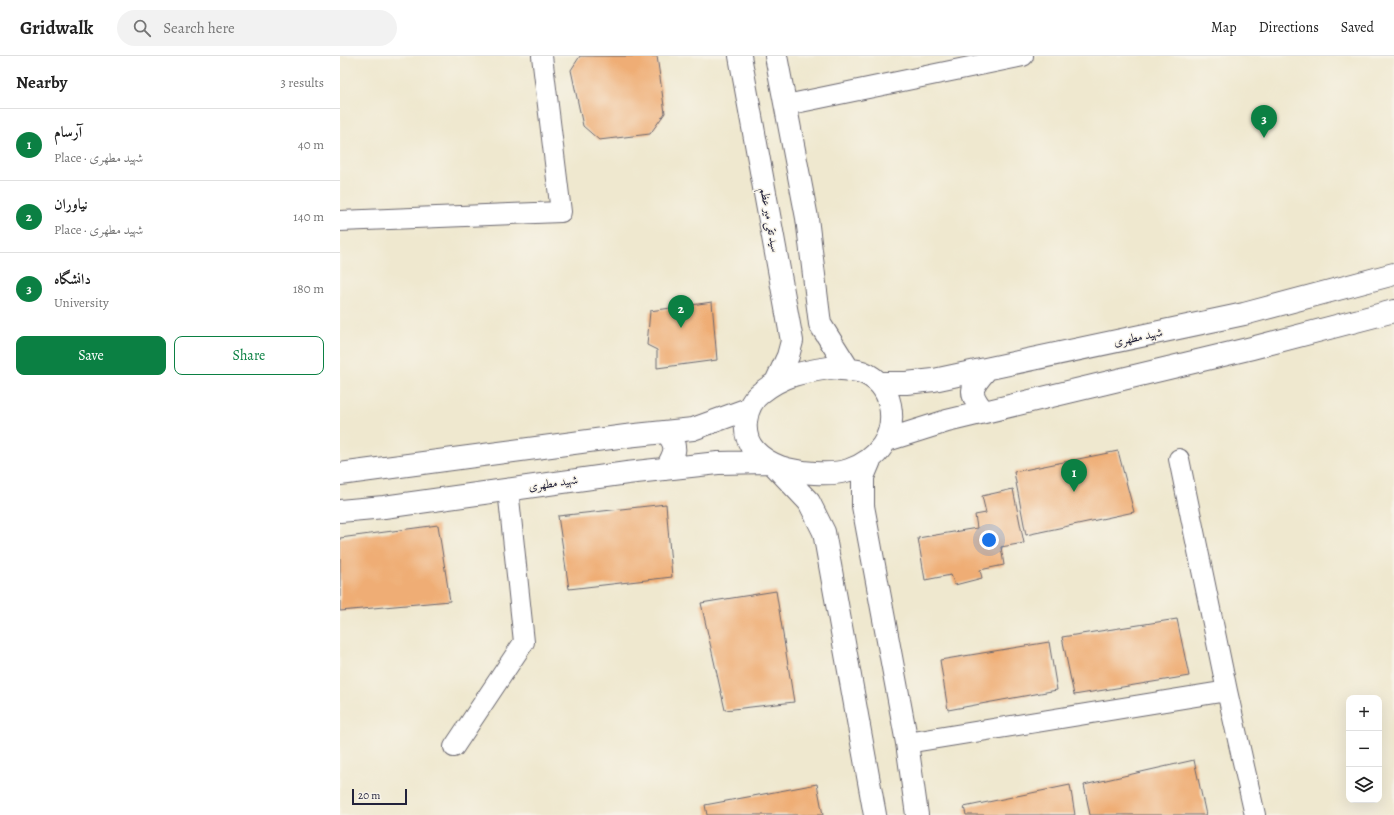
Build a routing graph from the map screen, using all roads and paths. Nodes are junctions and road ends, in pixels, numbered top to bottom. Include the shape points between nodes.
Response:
1 (542, 56) edge
2 (740, 56) edge
3 (776, 56) edge
4 (1023, 56) edge
5 (786, 105) junction
6 (340, 220) edge
7 (1394, 274) edge
8 (1394, 311) edge
9 (987, 369) junction
10 (848, 370) junction
11 (776, 382) junction
12 (879, 383) junction
13 (748, 409) junction
14 (984, 412) junction
15 (666, 432) junction
16 (887, 440) junction
17 (871, 458) junction
18 (1179, 459) dead end
19 (770, 463) junction
20 (666, 469) junction
21 (340, 474) edge
22 (508, 489) junction
23 (340, 511) edge
24 (1227, 691) junction
25 (907, 743) junction
26 (454, 747) dead end
27 (875, 815) edge
28 (917, 815) edge
29 (1255, 815) edge

1 - 6 street via 561,212
2 - 11 main road, سید تقی میر عظم via 792,341
3 - 5 main road
4 - 5 street
5 - 10 main road via 807,218 820,324
7 - 9 main road, شهید مطهری via 1244,314
8 - 14 main road
9 - 12 main road, شهید مطهری via 934,380
9 - 14 main road via 976,382 972,394
10 - 11 main road via 829,368 795,374
10 - 12 main road via 862,372
11 - 13 main road via 760,393
12 - 16 main road via 889,397 892,412
13 - 15 main road via 694,429
13 - 19 main road via 745,432 754,450
14 - 16 main road
15 - 20 main road via 675,446 674,456
15 - 21 main road
16 - 17 main road
17 - 19 main road via 848,470 818,474 789,470
17 - 25 main road via 863,477 863,506
18 - 24 street
19 - 20 main road, شهید مطهری via 718,463
19 - 27 main road via 809,502 824,532
20 - 22 main road, شهید مطهری
22 - 23 main road, شهید مطهری
22 - 26 street via 524,642
24 - 25 street
24 - 29 street
25 - 28 main road

